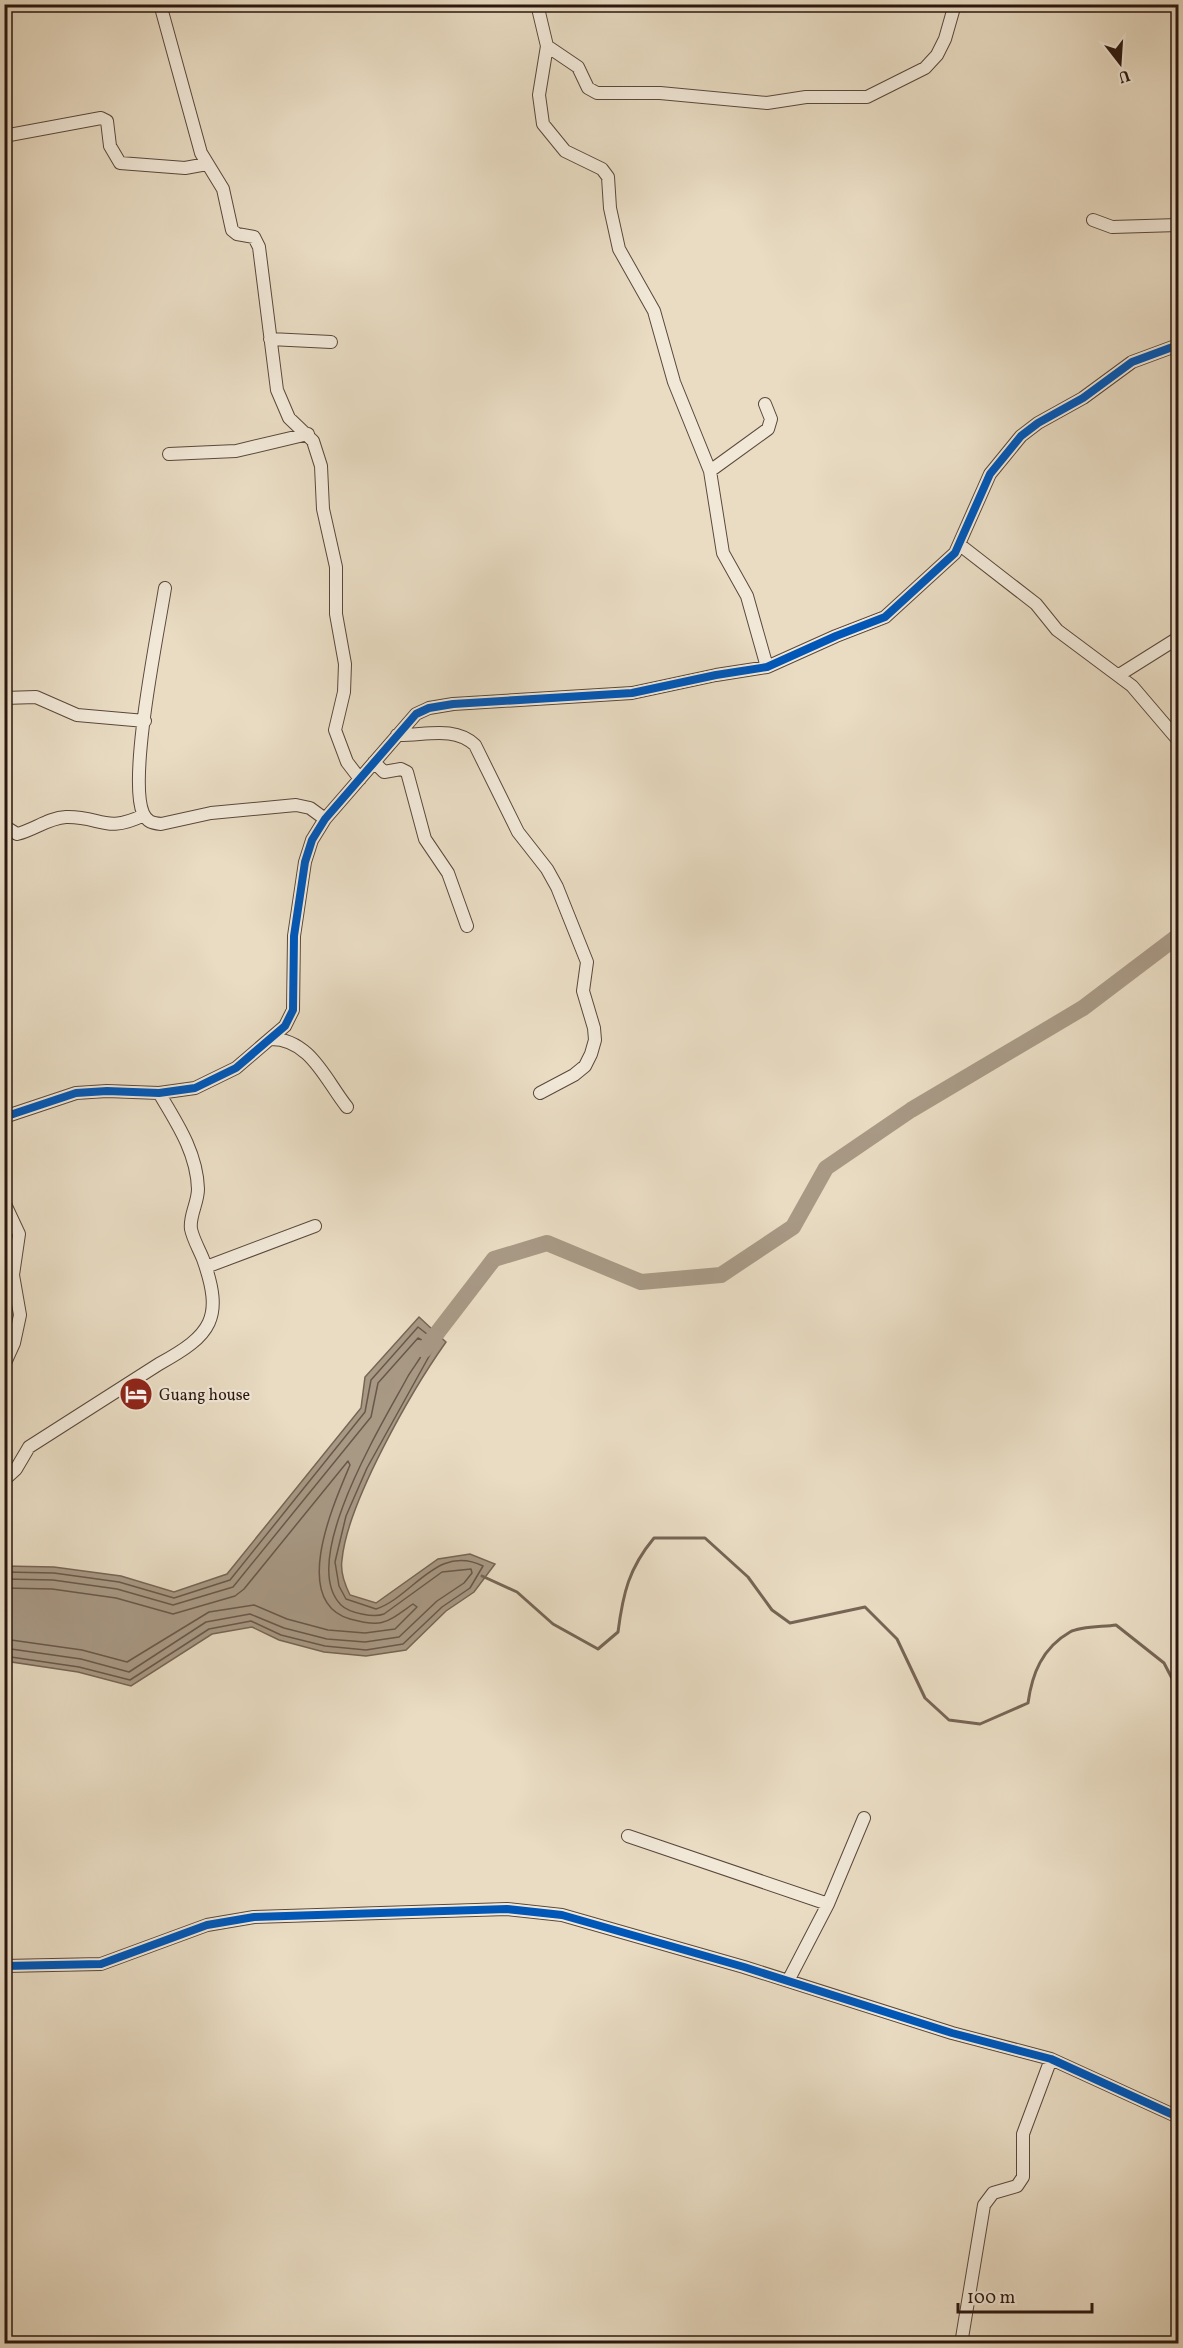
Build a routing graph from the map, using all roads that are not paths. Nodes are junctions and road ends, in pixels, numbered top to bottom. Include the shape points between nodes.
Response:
1 (160, 4) edge
2 (537, 4) edge
3 (955, 4) edge
4 (1177, 4) edge
5 (1179, 9) edge
6 (547, 46) junction
7 (4, 136) edge
8 (207, 164) junction
9 (1092, 220) dead end
10 (1179, 225) edge
11 (270, 339) junction
12 (331, 342) dead end
13 (1179, 345) edge
14 (765, 404) dead end
15 (308, 434) junction
16 (169, 454) dead end
17 (710, 471) junction
18 (960, 545) junction
19 (165, 588) dead end
20 (1179, 638) edge
21 (767, 667) junction
22 (1119, 675) junction
23 (4, 698) edge
24 (145, 721) junction
25 (397, 735) junction
26 (1179, 740) edge
27 (374, 762) junction
28 (360, 778) junction
29 (144, 815) junction
30 (325, 819) junction
31 (4, 826) edge
32 (468, 926) dead end
33 (270, 1039) junction
34 (540, 1092) dead end
35 (159, 1093) junction
36 (347, 1107) dead end
37 (4, 1118) edge
38 (4, 1202) edge
39 (315, 1226) dead end
40 (206, 1267) junction
41 (4, 1365) edge
42 (4, 1480) edge
43 (864, 1818) dead end
44 (628, 1836) dead end
45 (828, 1904) junction
46 (4, 1966) edge
47 (788, 1981) junction
48 (1051, 2059) junction
49 (1179, 2117) edge
50 (961, 2343) edge

1 - 8 street via 187,109
2 - 6 street
3 - 6 street via 945,39 925,68 882,91 855,99 806,97 767,103 660,93 597,93 588,88 578,67
4 - 5 street
6 - 17 street via 538,95 543,124 565,152 602,169 608,177 619,249 654,311 674,382
7 - 8 street via 101,118 107,121 110,146 120,163 185,168
8 - 11 street via 223,189 232,230 254,237 260,247
9 - 10 street via 1126,227
11 - 12 street
11 - 15 street via 277,390 289,418
13 - 18 street via 1132,362 1021,436 990,474
14 - 17 street via 771,419 768,429
15 - 16 street via 236,451
15 - 28 street via 321,466 323,509 336,567 336,614 345,664 344,692 335,730 346,762
17 - 21 street via 723,553 747,596
18 - 21 street via 937,573 885,617
18 - 22 street via 1036,604 1057,630
19 - 24 street
20 - 22 street
21 - 25 street via 632,693 437,706 416,714
22 - 26 street via 1150,704
23 - 24 street via 36,697 77,715
24 - 29 street via 140,794
25 - 27 street
25 - 34 street via 442,732 468,739 475,745 518,832 547,869 570,917 587,962 584,991 595,1040 585,1065
27 - 28 street
27 - 32 street via 384,772 407,772 425,839 448,873
28 - 30 street
29 - 30 street via 153,824 161,824 211,813 296,805 310,808
29 - 31 street via 107,825 62,818 17,834
30 - 33 street via 305,862 294,936 293,1010 285,1026
33 - 35 street via 221,1078 195,1088
33 - 36 street via 290,1041 305,1050
35 - 37 street via 76,1093
35 - 40 street via 189,1149 198,1187 190,1226
38 - 41 street via 19,1234 13,1275 20,1315
39 - 40 street
40 - 42 street via 213,1313 193,1345 31,1445
43 - 45 street
44 - 45 street
45 - 47 street
46 - 47 street via 101,1964 194,1929 238,1919 507,1909 573,1917
47 - 48 street via 952,2033
48 - 49 street
48 - 50 street via 1023,2134 1023,2177 1017,2186 993,2193 984,2205

